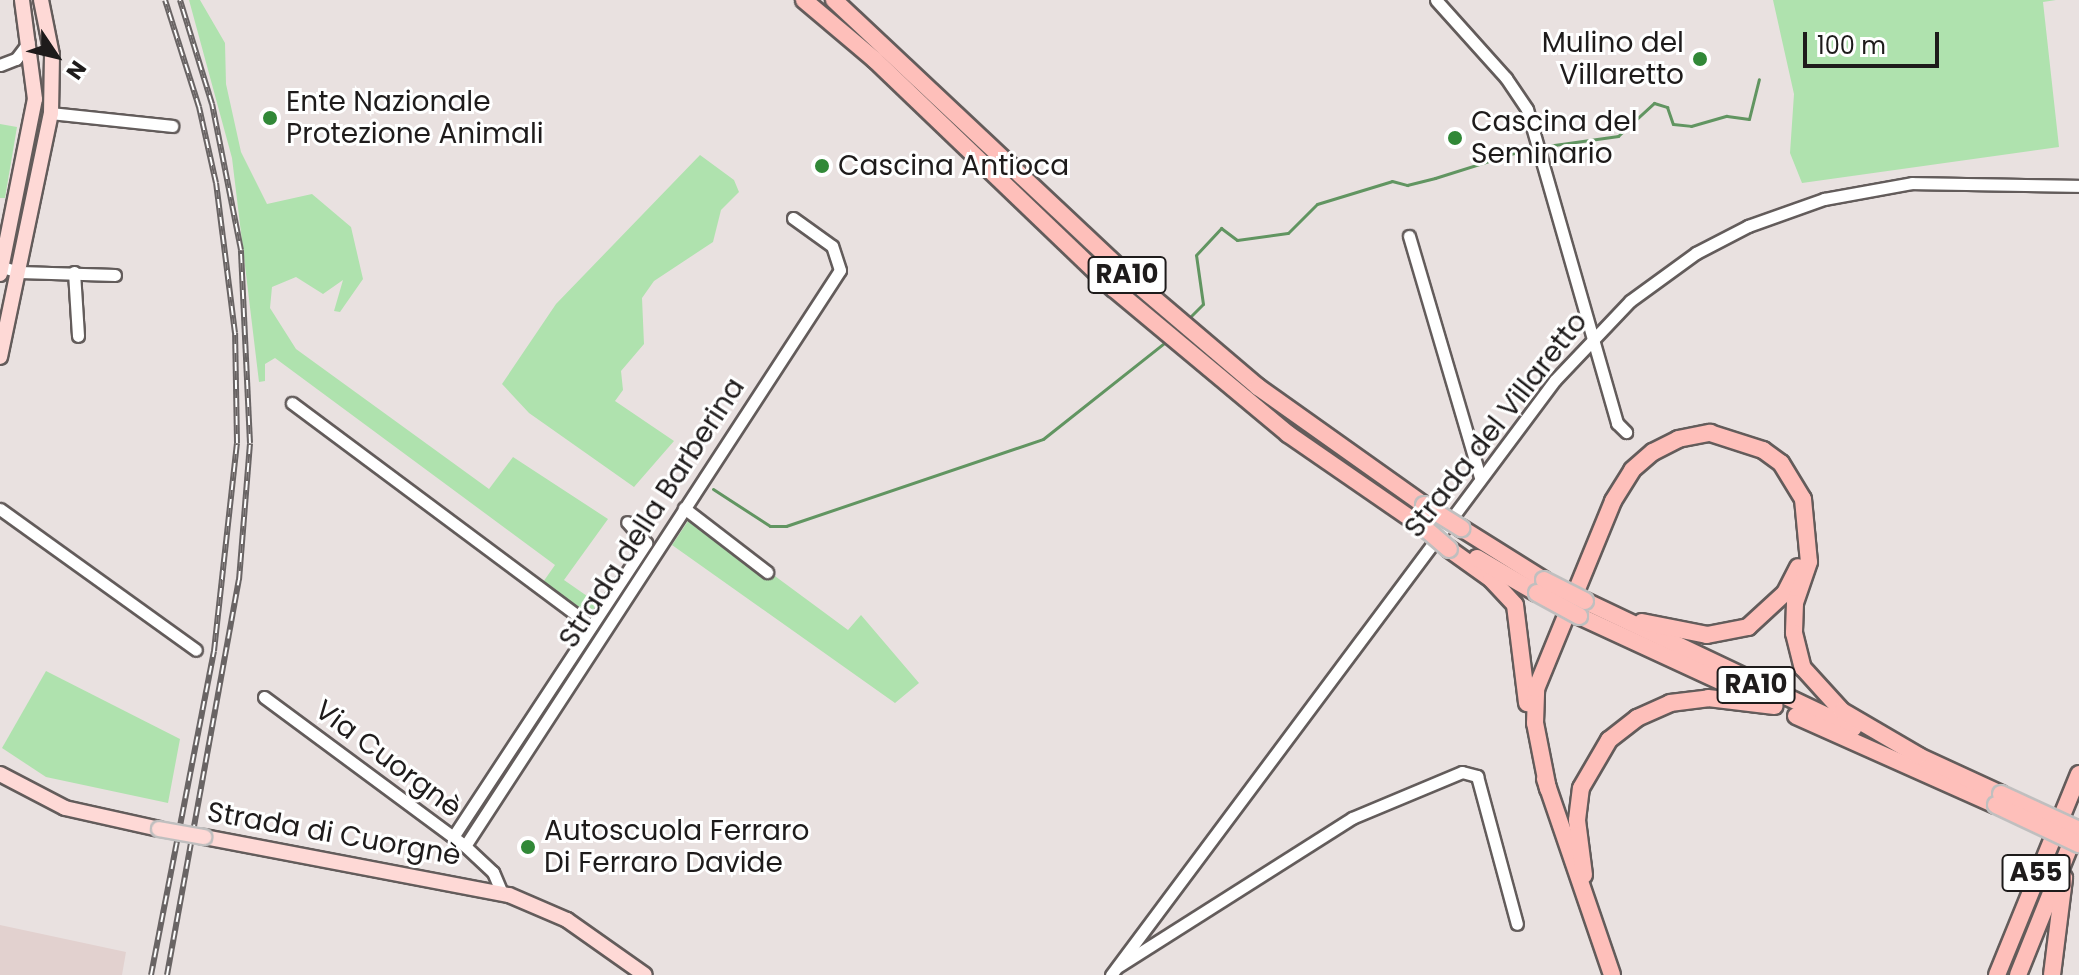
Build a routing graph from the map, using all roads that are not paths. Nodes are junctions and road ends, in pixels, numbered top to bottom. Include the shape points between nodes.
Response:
1 (22, 0) edge
2 (41, 0) edge
3 (834, 0) edge
4 (1436, 0) edge
5 (807, 2) edge
6 (31, 39) junction
7 (0, 65) edge
8 (51, 113) junction
9 (172, 126) dead end
10 (2079, 186) edge
11 (793, 218) dead end
12 (1409, 236) dead end
13 (1, 270) edge
14 (19, 272) junction
15 (74, 272) junction
16 (115, 275) dead end
17 (1594, 335) junction
18 (78, 336) dead end
19 (0, 357) edge
20 (292, 403) dead end
21 (1626, 432) dead end
22 (1480, 477) junction
23 (684, 508) junction
24 (0, 509) edge
25 (1806, 514) junction
26 (627, 522) dead end
27 (1450, 547) junction
28 (767, 572) dead end
29 (1541, 586) junction
30 (1587, 608) junction
31 (591, 626) junction
32 (196, 650) dead end
33 (264, 697) dead end
34 (1775, 706) junction
35 (1919, 756) junction
36 (0, 774) edge
37 (2079, 774) edge
38 (1548, 789) junction
39 (1998, 800) junction
40 (2079, 827) edge
41 (453, 837) junction
42 (465, 846) junction
43 (2074, 846) edge
44 (482, 860) junction
45 (479, 888) junction
46 (502, 893) junction
47 (1588, 900) junction
48 (1517, 924) dead end
49 (1115, 971) edge
50 (637, 972) edge
51 (1612, 975) edge
52 (1997, 975) edge
53 (2018, 975) edge
54 (2052, 975) edge

1 - 6 main road
2 - 8 main road via 52,55
3 - 29 highway, RA10, bridge via 1142,288 1258,387
4 - 17 street via 1527,109
5 - 27 highway, RA10, bridge via 1113,288 1288,434
6 - 7 street via 16,59
6 - 13 main road via 36,73 32,123
8 - 9 street
8 - 14 main road
10 - 17 street, Strada del Villaretto via 1912,183 1824,199 1748,226 1696,253
11 - 23 street, Strada della Barberina via 832,246 840,270
12 - 22 street
13 - 14 street
14 - 15 street
14 - 19 main road
15 - 16 street
15 - 18 street
17 - 21 street via 1617,423
17 - 22 street, Strada del Villaretto
20 - 31 street, Strada della Barberina
22 - 49 street, Strada del Villaretto
23 - 28 street
23 - 42 street, Strada della Barberina
24 - 32 street
25 - 30 highway via 1803,553 1785,593 1748,627 1726,634 1675,632
25 - 35 highway via 1809,562 1795,603 1794,633 1803,668 1842,711
25 - 38 highway via 1781,463 1727,435 1678,439 1632,470 1602,526 1536,689 1535,723
26 - 31 street, Strada della Barberina via 646,543
27 - 29 highway, RA10
27 - 38 highway via 1515,605 1524,649 1529,733
29 - 30 highway, RA10, bridge
30 - 34 highway, RA10
30 - 35 highway, RA10
31 - 41 street, Strada della Barberina
33 - 41 street, Via Cuorgnè
34 - 39 highway, RA10
34 - 47 highway via 1708,698 1670,703 1637,718 1609,740 1581,788 1577,820
35 - 39 highway, RA10
36 - 45 main road, Strada di Cuorgnè, bridge via 65,808
37 - 52 highway, A55
38 - 47 highway
39 - 40 highway, RA10, bridge
39 - 43 highway, RA10, bridge
40 - 43 highway, A55
41 - 42 street, Via Cuorgnè
42 - 44 street, Via Cuorgnè
43 - 53 highway, A55
43 - 54 highway
44 - 45 street
44 - 46 street, Via Cuorgnè
45 - 46 main road, Strada di Cuorgnè
46 - 50 main road, Strada di Cuorgnè via 553,913
47 - 51 highway
48 - 49 street, Strada del Villaretto via 1477,776 1462,772 1352,818

